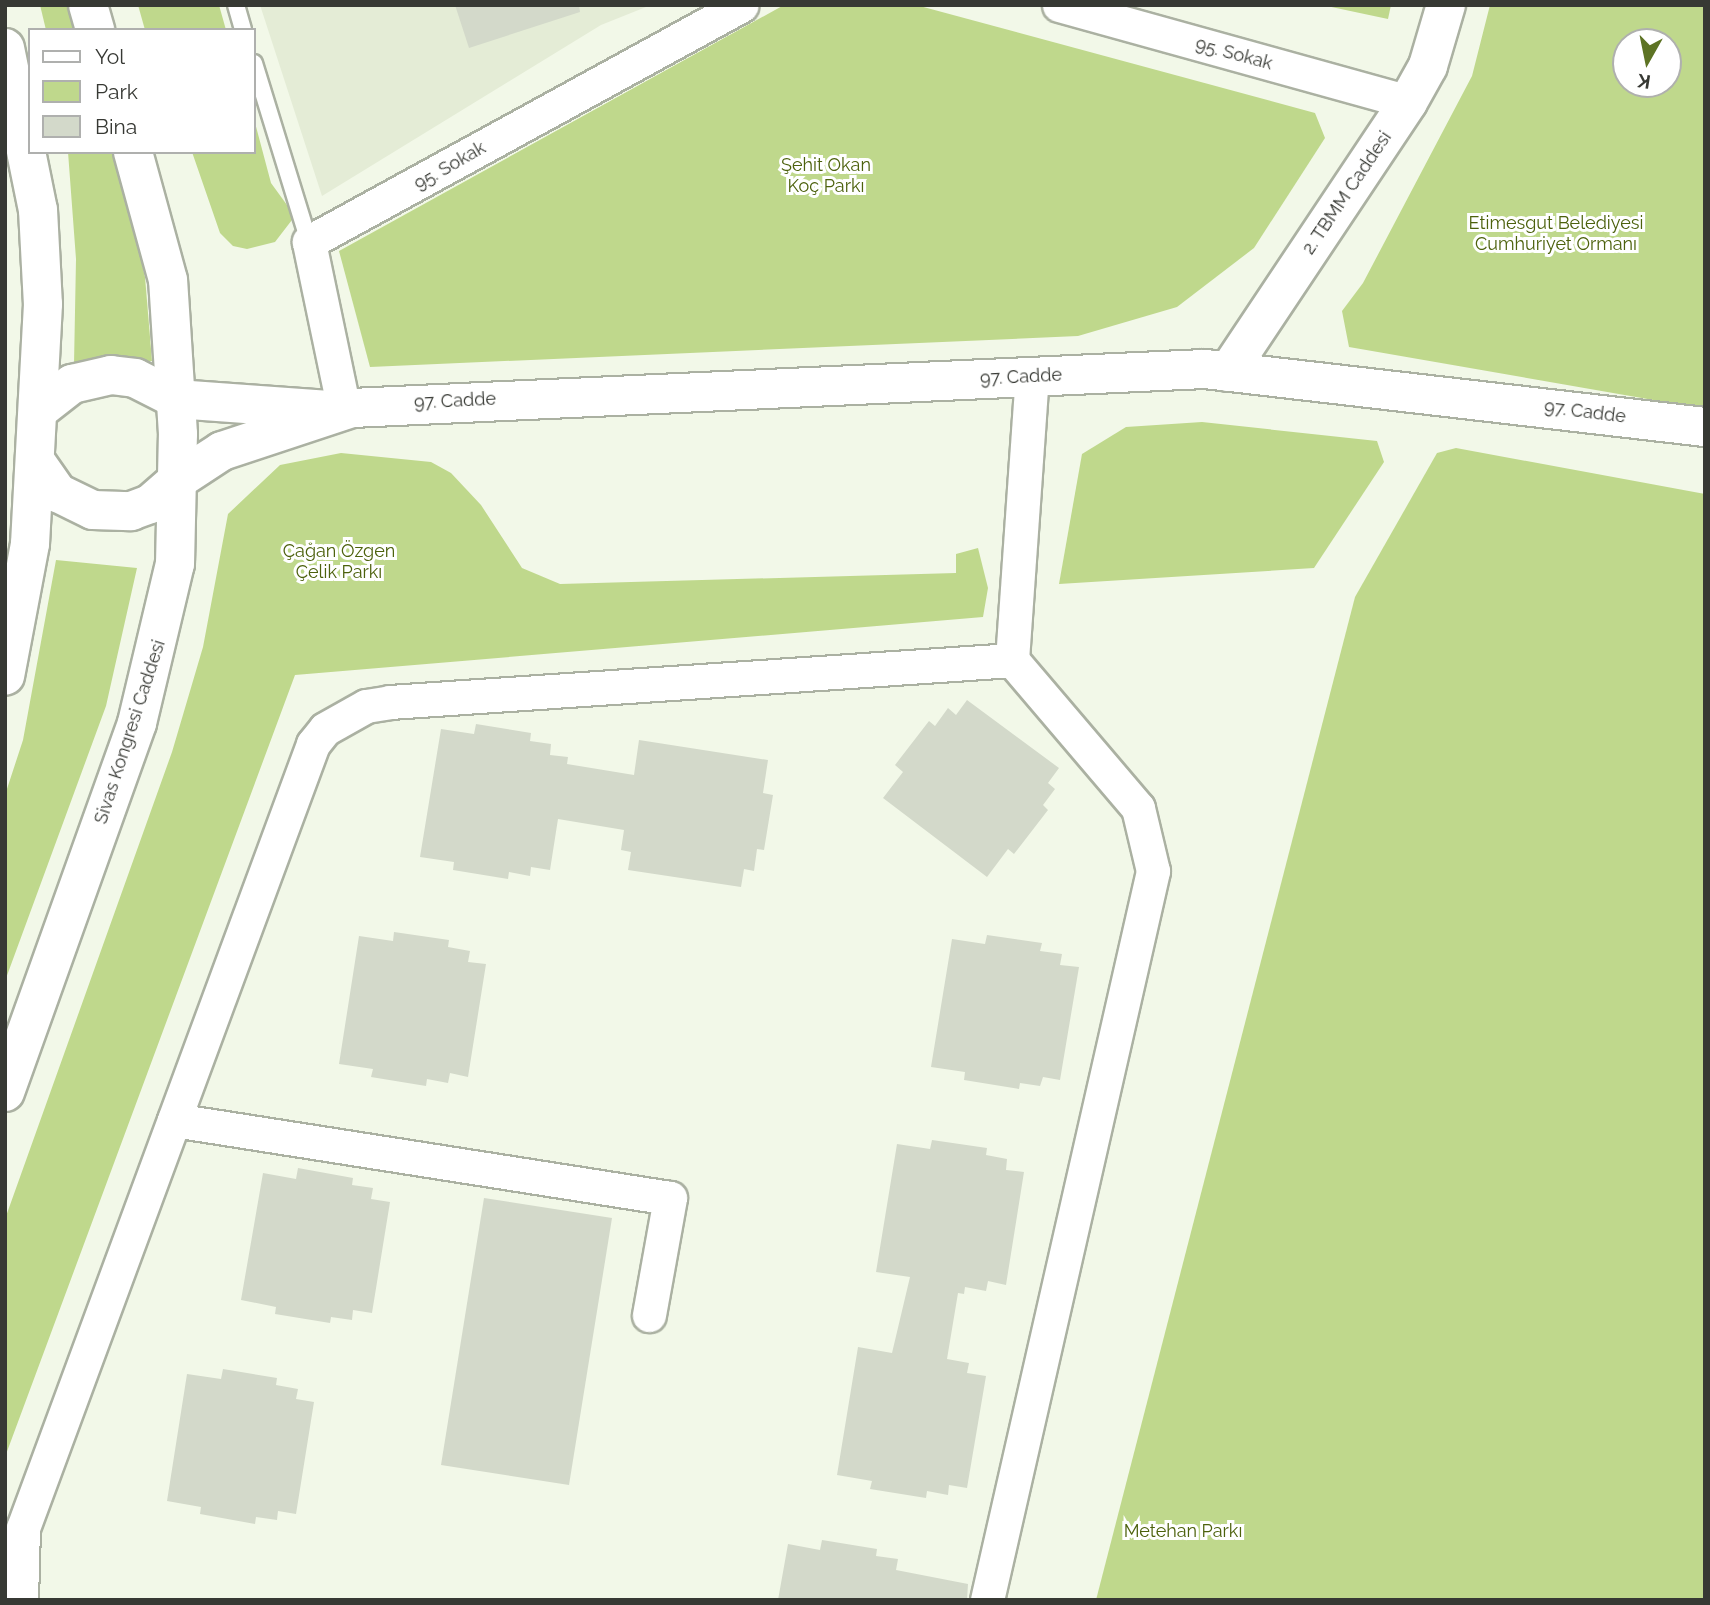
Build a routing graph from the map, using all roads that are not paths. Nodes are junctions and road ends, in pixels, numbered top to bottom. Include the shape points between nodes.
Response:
1 (88, 5) edge
2 (236, 5) edge
3 (741, 5) edge
4 (1059, 5) edge
5 (1446, 5) edge
6 (95, 28) edge
7 (242, 28) edge
8 (5, 48) edge
9 (256, 70) edge
10 (1408, 102) junction
11 (134, 154) edge
12 (309, 242) junction
13 (1228, 372) junction
14 (1032, 376) junction
15 (176, 399) junction
16 (40, 409) junction
17 (339, 410) junction
18 (1705, 427) edge
19 (36, 462) junction
20 (179, 480) junction
21 (1013, 660) junction
22 (5, 676) edge
23 (5, 1092) edge
24 (174, 1120) junction
25 (649, 1315) dead end
26 (21, 1600) edge
27 (987, 1600) edge

1 - 6 street
2 - 7 lane
3 - 12 street, 95. Sokak
4 - 10 street, 95. Sokak
5 - 10 street, 2. TBMM Caddesi via 1428,66
8 - 16 street via 38,210
9 - 12 lane
10 - 13 street, 2. TBMM Caddesi
11 - 15 street, Sivas Kongresi Caddesi via 168,280
12 - 17 street
13 - 14 street, 97. Cadde
13 - 18 street, 97. Cadde
14 - 17 street, 97. Cadde via 471,399
14 - 21 street
15 - 16 street via 135,377 111,375 72,384
15 - 17 street, 97. Cadde via 232,398
15 - 20 street, Sivas Kongresi Caddesi
16 - 19 street
17 - 20 street, 97. Cadde via 222,452
19 - 20 street via 58,493 74,504 112,513 150,504
19 - 22 street via 30,544
20 - 23 street, Sivas Kongresi Caddesi via 175,564 148,686
21 - 24 street via 390,702 345,715 313,744
21 - 27 street via 1138,808 1153,871
24 - 25 street via 670,1198
24 - 26 street via 23,1528

